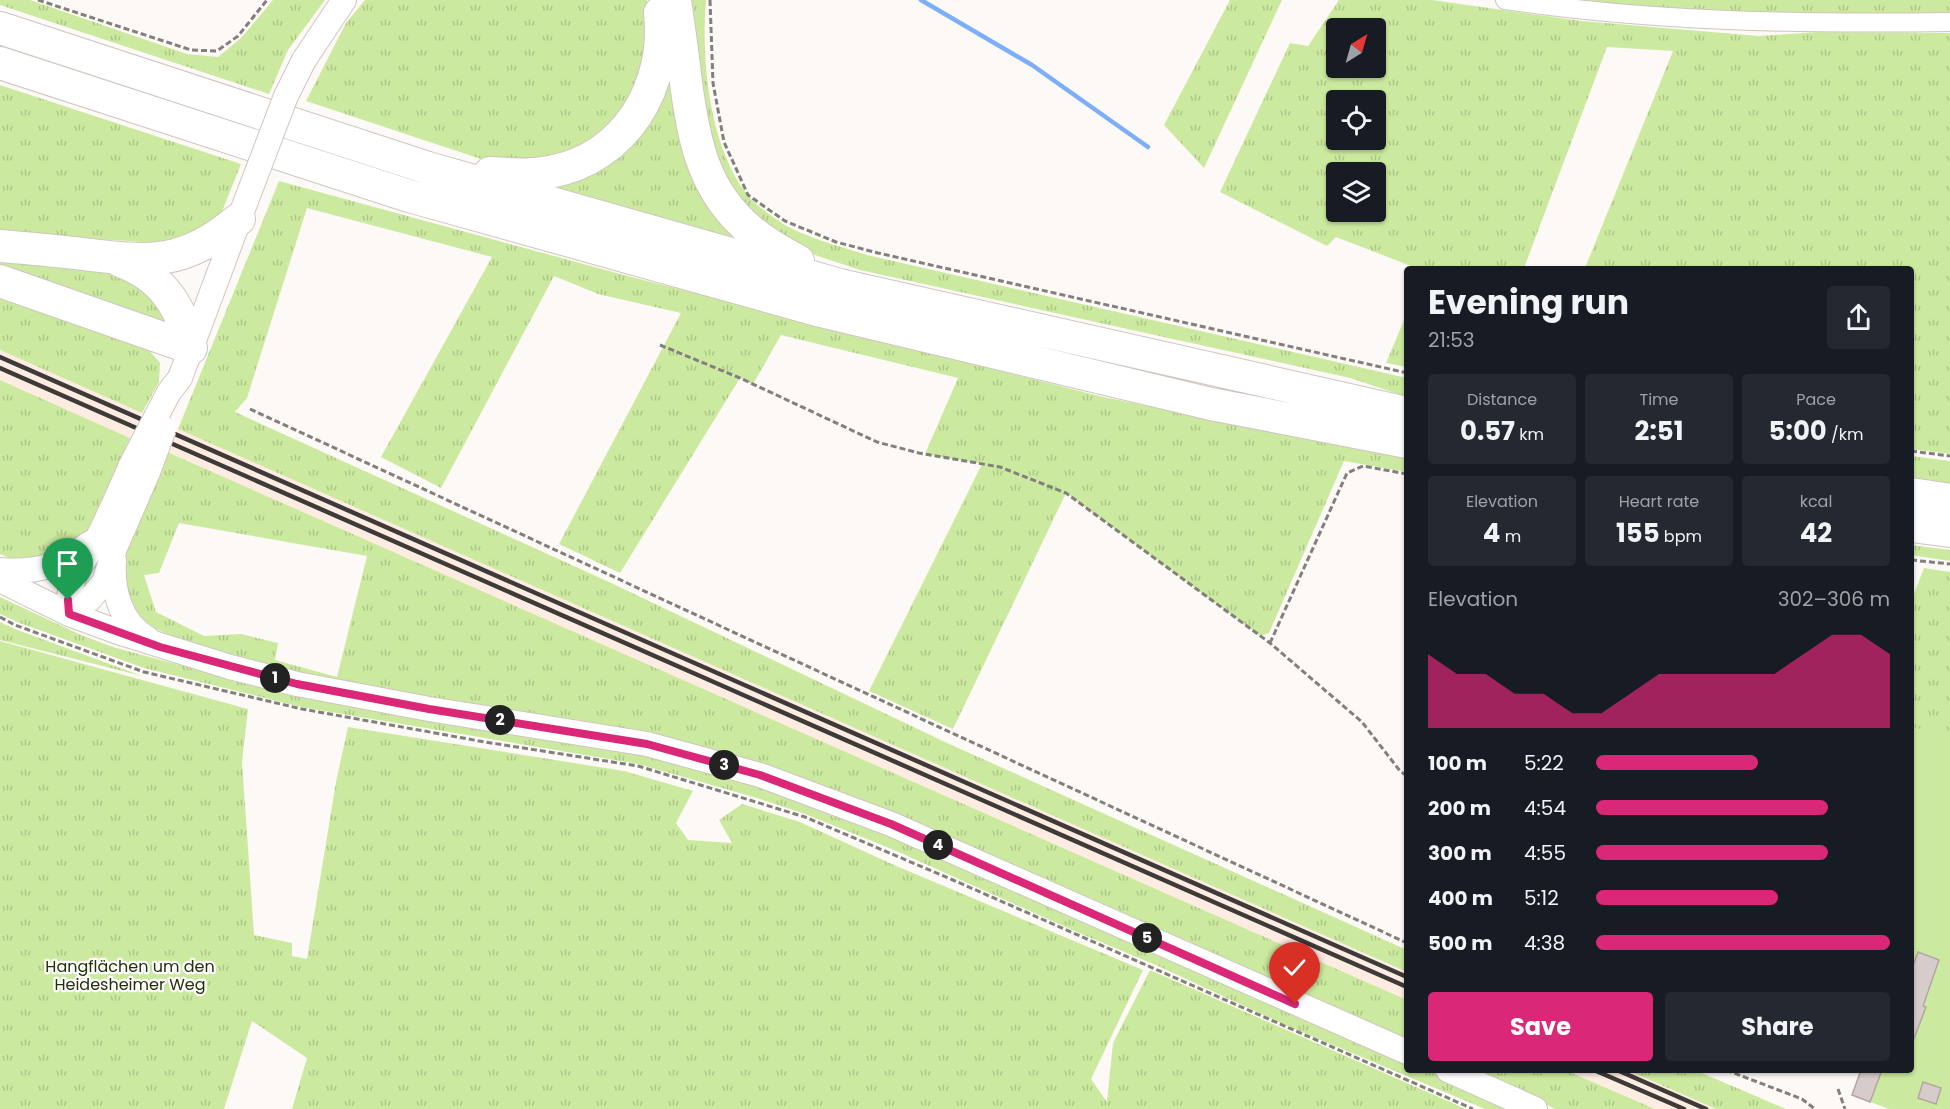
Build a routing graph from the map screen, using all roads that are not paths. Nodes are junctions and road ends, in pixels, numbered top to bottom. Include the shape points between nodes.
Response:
1 (344, 0) edge
2 (659, 0) edge
3 (675, 0) edge
4 (1505, 0) edge
5 (1950, 22) edge
6 (0, 28) edge
7 (0, 63) edge
8 (428, 168) junction
9 (241, 214) junction
10 (0, 246) edge
11 (107, 257) junction
12 (0, 281) edge
13 (840, 285) junction
14 (191, 348) junction
15 (1404, 412) edge
16 (1404, 441) edge
17 (1914, 494) edge
18 (1950, 500) edge
19 (1914, 525) edge
20 (1950, 531) edge
21 (107, 542) junction
22 (0, 570) edge
23 (0, 580) edge
24 (69, 614) junction
25 (160, 647) junction
26 (1404, 1051) edge
27 (1455, 1073) edge
28 (1535, 1109) edge

1 - 9 main road, bridge via 304,60 286,96
2 - 8 highway via 662,46 652,87 636,116 602,150 576,164 526,176
3 - 13 highway via 692,125 709,179 750,231
4 - 5 street via 1722,21
6 - 8 highway
7 - 16 highway via 410,196 821,311 1211,404
8 - 13 highway
9 - 11 highway via 221,235 178,255 155,260
9 - 14 main road
10 - 11 highway
11 - 14 highway via 147,275 172,299 185,322
12 - 14 highway
13 - 15 highway
14 - 21 main road, bridge
17 - 18 highway
19 - 20 highway
21 - 22 main road via 44,568
21 - 24 main road via 74,575
21 - 25 main road via 116,597 127,621
23 - 24 main road
24 - 25 main road
25 - 26 main road via 297,684 647,744 760,775 891,824
27 - 28 main road

